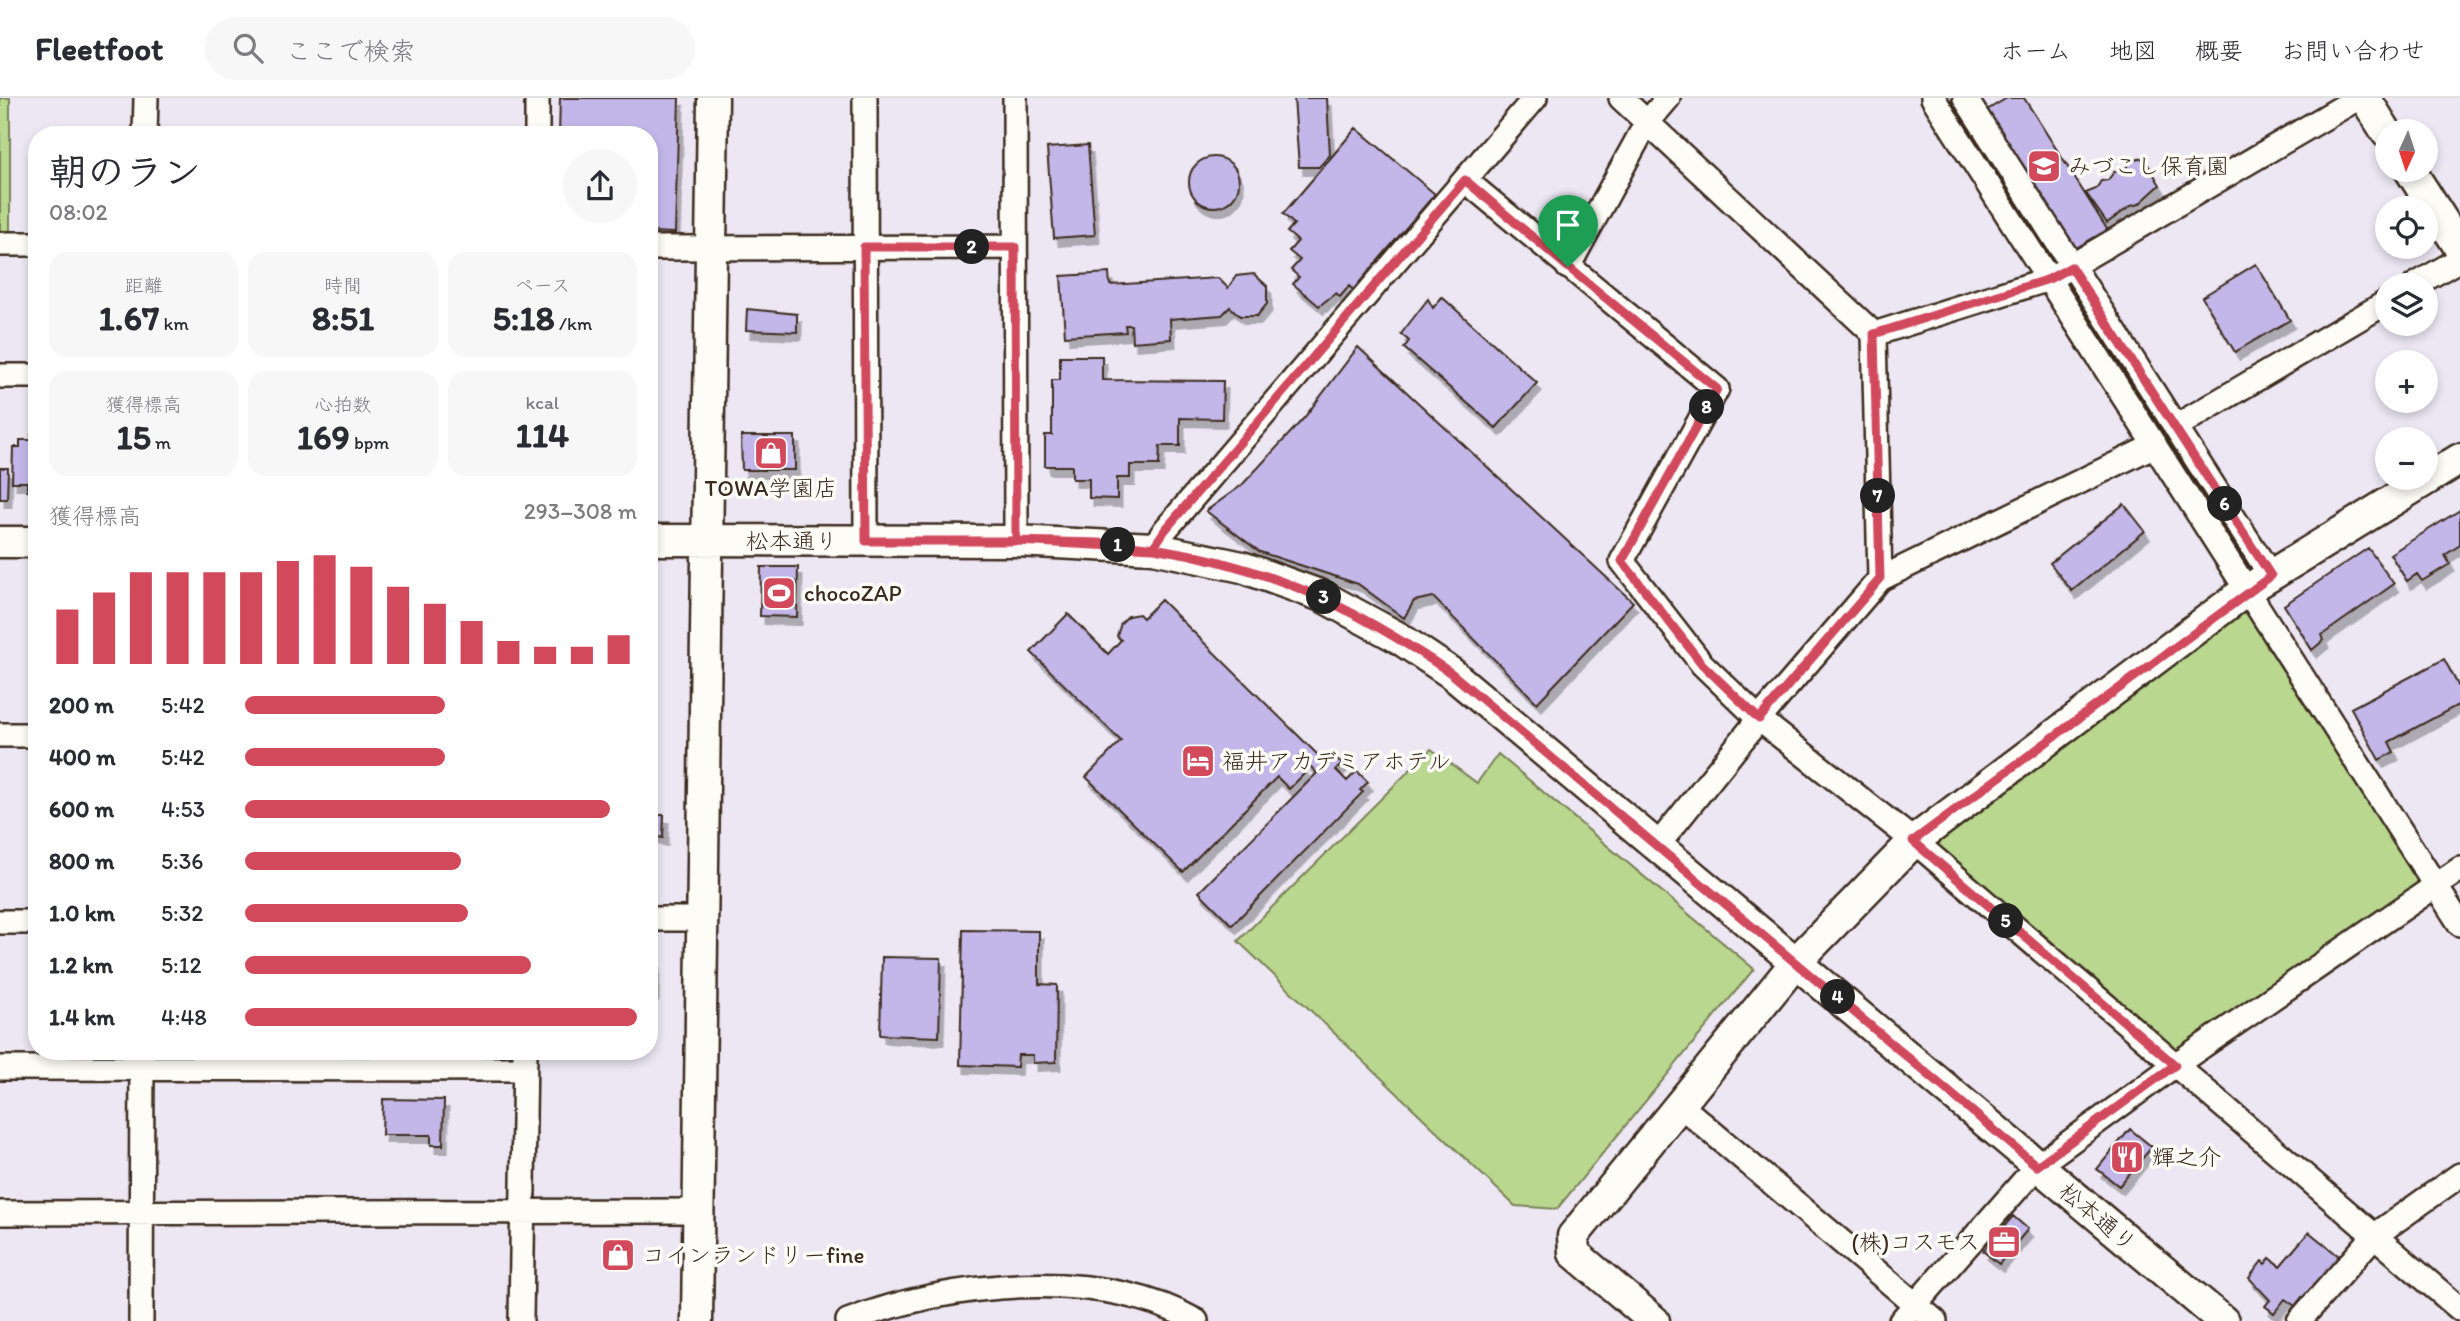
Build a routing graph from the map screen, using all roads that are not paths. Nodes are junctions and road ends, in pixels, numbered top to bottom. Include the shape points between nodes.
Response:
1 (146, 98) edge
2 (537, 98) edge
3 (713, 98) edge
4 (865, 98) edge
5 (1015, 98) edge
6 (1535, 98) edge
7 (1621, 98) edge
8 (1668, 98) edge
9 (1933, 98) edge
10 (2358, 98) edge
11 (2365, 98) edge
12 (1972, 100) edge
13 (2378, 119) edge
14 (1647, 124) junction
15 (145, 126) edge
16 (537, 126) edge
17 (1465, 180) junction
18 (2418, 182) edge
19 (0, 244) edge
20 (28, 244) edge
21 (864, 247) junction
22 (1015, 247) junction
23 (658, 248) edge
24 (712, 248) junction
25 (2460, 248) edge
26 (2460, 259) edge
27 (1568, 267) junction
28 (2071, 267) junction
29 (2436, 273) edge
30 (2049, 279) junction
31 (2375, 309) edge
32 (1874, 334) junction
33 (0, 376) edge
34 (28, 376) edge
35 (2175, 427) junction
36 (2155, 446) junction
37 (2460, 459) edge
38 (658, 540) edge
39 (706, 540) junction
40 (866, 541) junction
41 (1016, 541) junction
42 (0, 542) edge
43 (28, 542) edge
44 (1153, 548) junction
45 (1880, 579) junction
46 (2259, 583) junction
47 (1759, 719) junction
48 (0, 735) edge
49 (28, 735) edge
50 (1913, 841) junction
51 (1657, 846) junction
52 (2460, 869) edge
53 (2435, 885) junction
54 (658, 919) edge
55 (702, 919) junction
56 (0, 922) edge
57 (28, 922) edge
58 (2460, 924) edge
59 (1796, 961) junction
60 (142, 1060) edge
61 (524, 1061) edge
62 (2175, 1065) junction
63 (0, 1068) edge
64 (1680, 1105) junction
65 (2037, 1166) junction
66 (2460, 1175) edge
67 (698, 1211) junction
68 (523, 1212) junction
69 (0, 1213) edge
70 (142, 1213) junction
71 (2374, 1236) junction
72 (2460, 1309) edge
73 (1908, 1313) edge
74 (141, 1321) edge
75 (521, 1321) edge
76 (696, 1321) edge
77 (848, 1321) edge
78 (1196, 1321) edge
79 (1654, 1321) edge
80 (1935, 1321) edge
81 (2223, 1321) edge
82 (2299, 1321) edge

1 - 15 street
2 - 16 street
3 - 24 street
4 - 21 street
5 - 22 street
6 - 17 street
7 - 14 street
8 - 14 street
9 - 30 street
10 - 28 street
11 - 13 street
12 - 28 street
14 - 27 street
14 - 32 street
17 - 27 street
17 - 44 street
18 - 25 street
19 - 20 street
21 - 22 street
21 - 24 street
21 - 40 street
22 - 41 street
23 - 24 street
24 - 39 street
26 - 29 street
27 - 47 street via 1717,389 1622,561 1702,664
28 - 30 street
28 - 35 street
30 - 32 street
30 - 36 street
31 - 35 street
32 - 45 street
33 - 34 street
35 - 46 street
36 - 45 street
36 - 46 street
37 - 46 street
38 - 39 street, 松本通り
39 - 40 street, 松本通り
39 - 55 street
40 - 41 street, 松本通り
41 - 44 street, 松本通り
42 - 43 street
44 - 51 street, 松本通り via 1242,567 1322,596 1399,638 1451,673
45 - 47 street
46 - 50 street
46 - 53 street
47 - 50 street
47 - 51 street
48 - 49 street
50 - 59 street
50 - 62 street
51 - 59 street, 松本通り
52 - 53 street
53 - 58 street
53 - 62 street
54 - 55 street
55 - 67 street
56 - 57 street
59 - 64 street
59 - 65 street, 松本通り
60 - 61 street
60 - 63 street
60 - 70 street
61 - 68 street
62 - 65 street
62 - 71 street
64 - 73 street
64 - 79 street via 1573,1236 1574,1253
65 - 73 street
65 - 81 street, 松本通り
66 - 71 street
67 - 68 street
67 - 76 street
68 - 70 street
68 - 75 street
69 - 70 street
70 - 74 street
71 - 72 street
71 - 82 street
73 - 80 street
77 - 78 street via 934,1295 1007,1287 1079,1287 1127,1295

